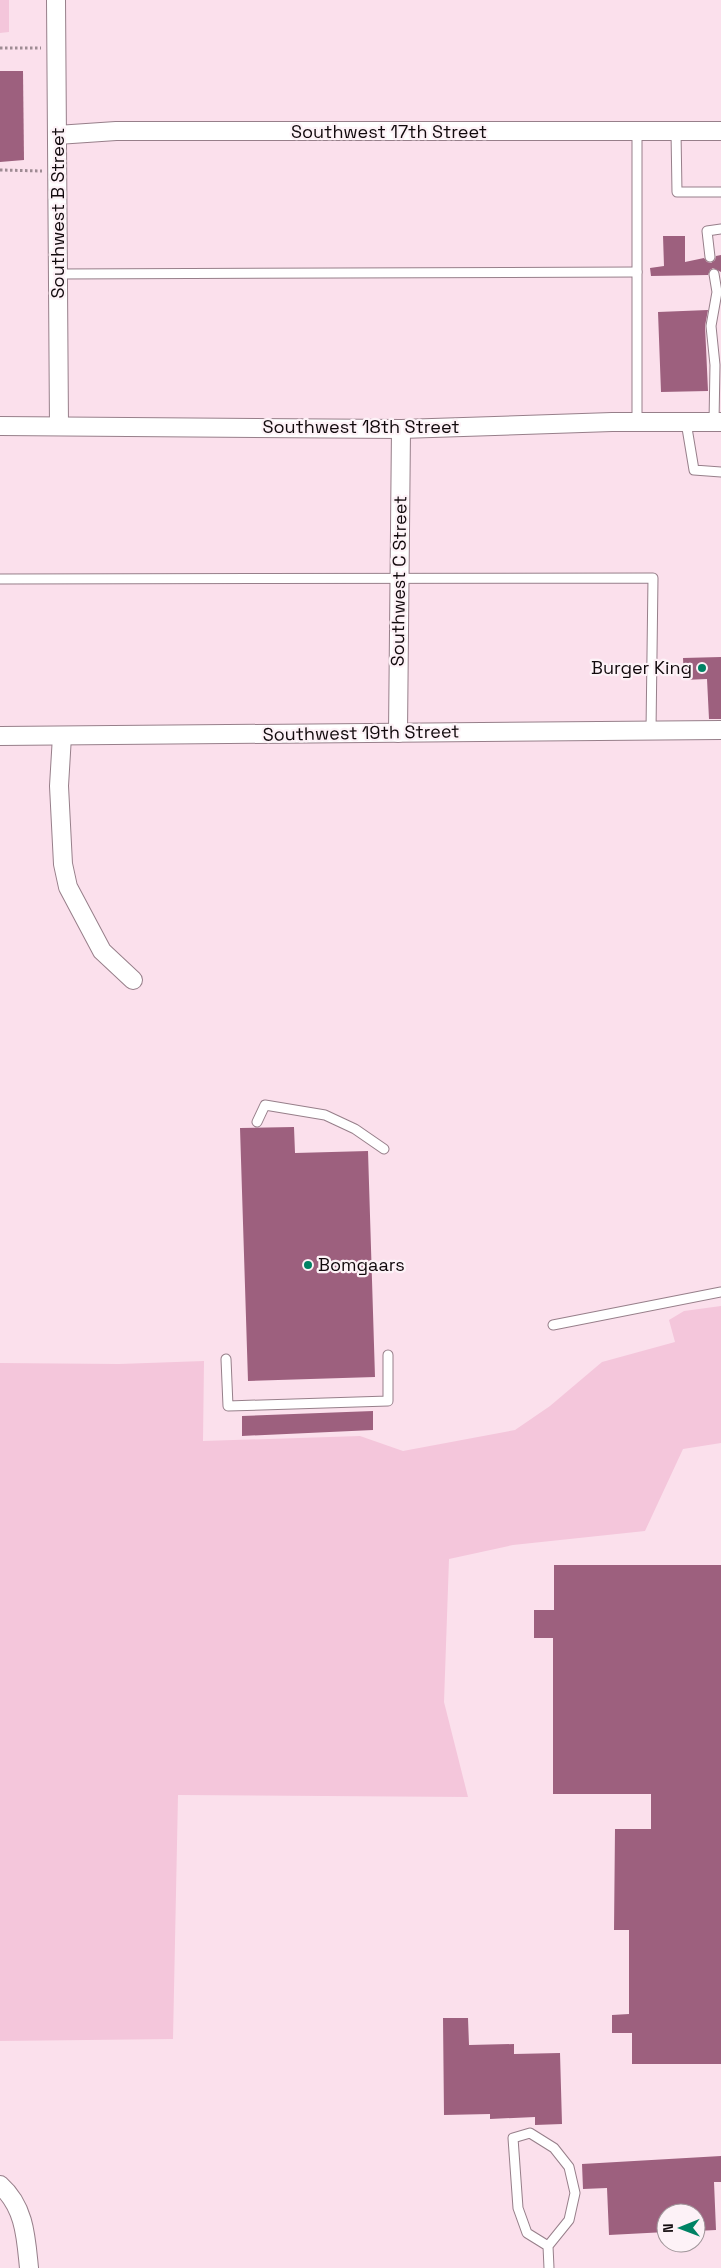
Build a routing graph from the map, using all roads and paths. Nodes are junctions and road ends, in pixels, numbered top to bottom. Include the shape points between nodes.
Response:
1 (56, 0) edge
2 (0, 48) edge
3 (56, 48) junction
4 (721, 131) edge
5 (637, 132) junction
6 (676, 132) junction
7 (57, 135) junction
8 (0, 170) edge
9 (57, 171) junction
10 (721, 192) edge
11 (721, 229) edge
12 (710, 257) dead end
13 (637, 272) junction
14 (58, 274) junction
15 (714, 274) dead end
16 (637, 422) junction
17 (686, 422) junction
18 (718, 422) edge
19 (0, 426) edge
20 (59, 426) junction
21 (401, 429) junction
22 (721, 472) edge
23 (400, 578) junction
24 (0, 579) edge
25 (651, 730) junction
26 (721, 730) edge
27 (398, 733) junction
28 (0, 736) edge
29 (62, 736) junction
30 (132, 980) dead end
31 (257, 1122) dead end
32 (384, 1149) dead end
33 (721, 1292) edge
34 (553, 1325) dead end
35 (388, 1355) dead end
36 (226, 1360) dead end
37 (0, 2185) edge
38 (548, 2246) junction
39 (29, 2268) edge
40 (549, 2268) edge

1 - 3 street, Southwest B Street
2 - 3 path
3 - 7 street, Southwest B Street
4 - 6 street, Southwest 17th Street
5 - 6 street, Southwest 17th Street
5 - 7 street, Southwest 17th Street via 116,131
5 - 13 lane
6 - 10 lane via 677,192
7 - 9 street, Southwest B Street
8 - 9 path
9 - 14 street, Southwest B Street
11 - 12 lane via 707,231
13 - 14 lane
13 - 16 lane
14 - 20 street, Southwest B Street
15 - 18 lane via 717,292 711,326
16 - 17 street, Southwest 18th Street
16 - 21 street, Southwest 18th Street
17 - 18 street, Southwest 18th Street
17 - 22 lane via 694,470
19 - 20 street, Southwest 18th Street
20 - 21 street, Southwest 18th Street
21 - 23 street, Southwest C Street
23 - 24 lane
23 - 25 lane via 653,578
23 - 27 street, Southwest C Street
25 - 26 street, Southwest 19th Street
25 - 27 street, Southwest 19th Street
27 - 29 street, Southwest 19th Street
28 - 29 street, Southwest 19th Street
29 - 30 street via 59,786 63,864 68,887 102,951
31 - 32 lane via 266,1105 325,1115 355,1129
33 - 34 lane
35 - 36 lane via 388,1401 228,1406
37 - 39 street via 14,2200 22,2219
38 - 38 lane via 527,2233 518,2208 513,2138 530,2133 554,2148 569,2167 575,2193 569,2220
38 - 40 lane

